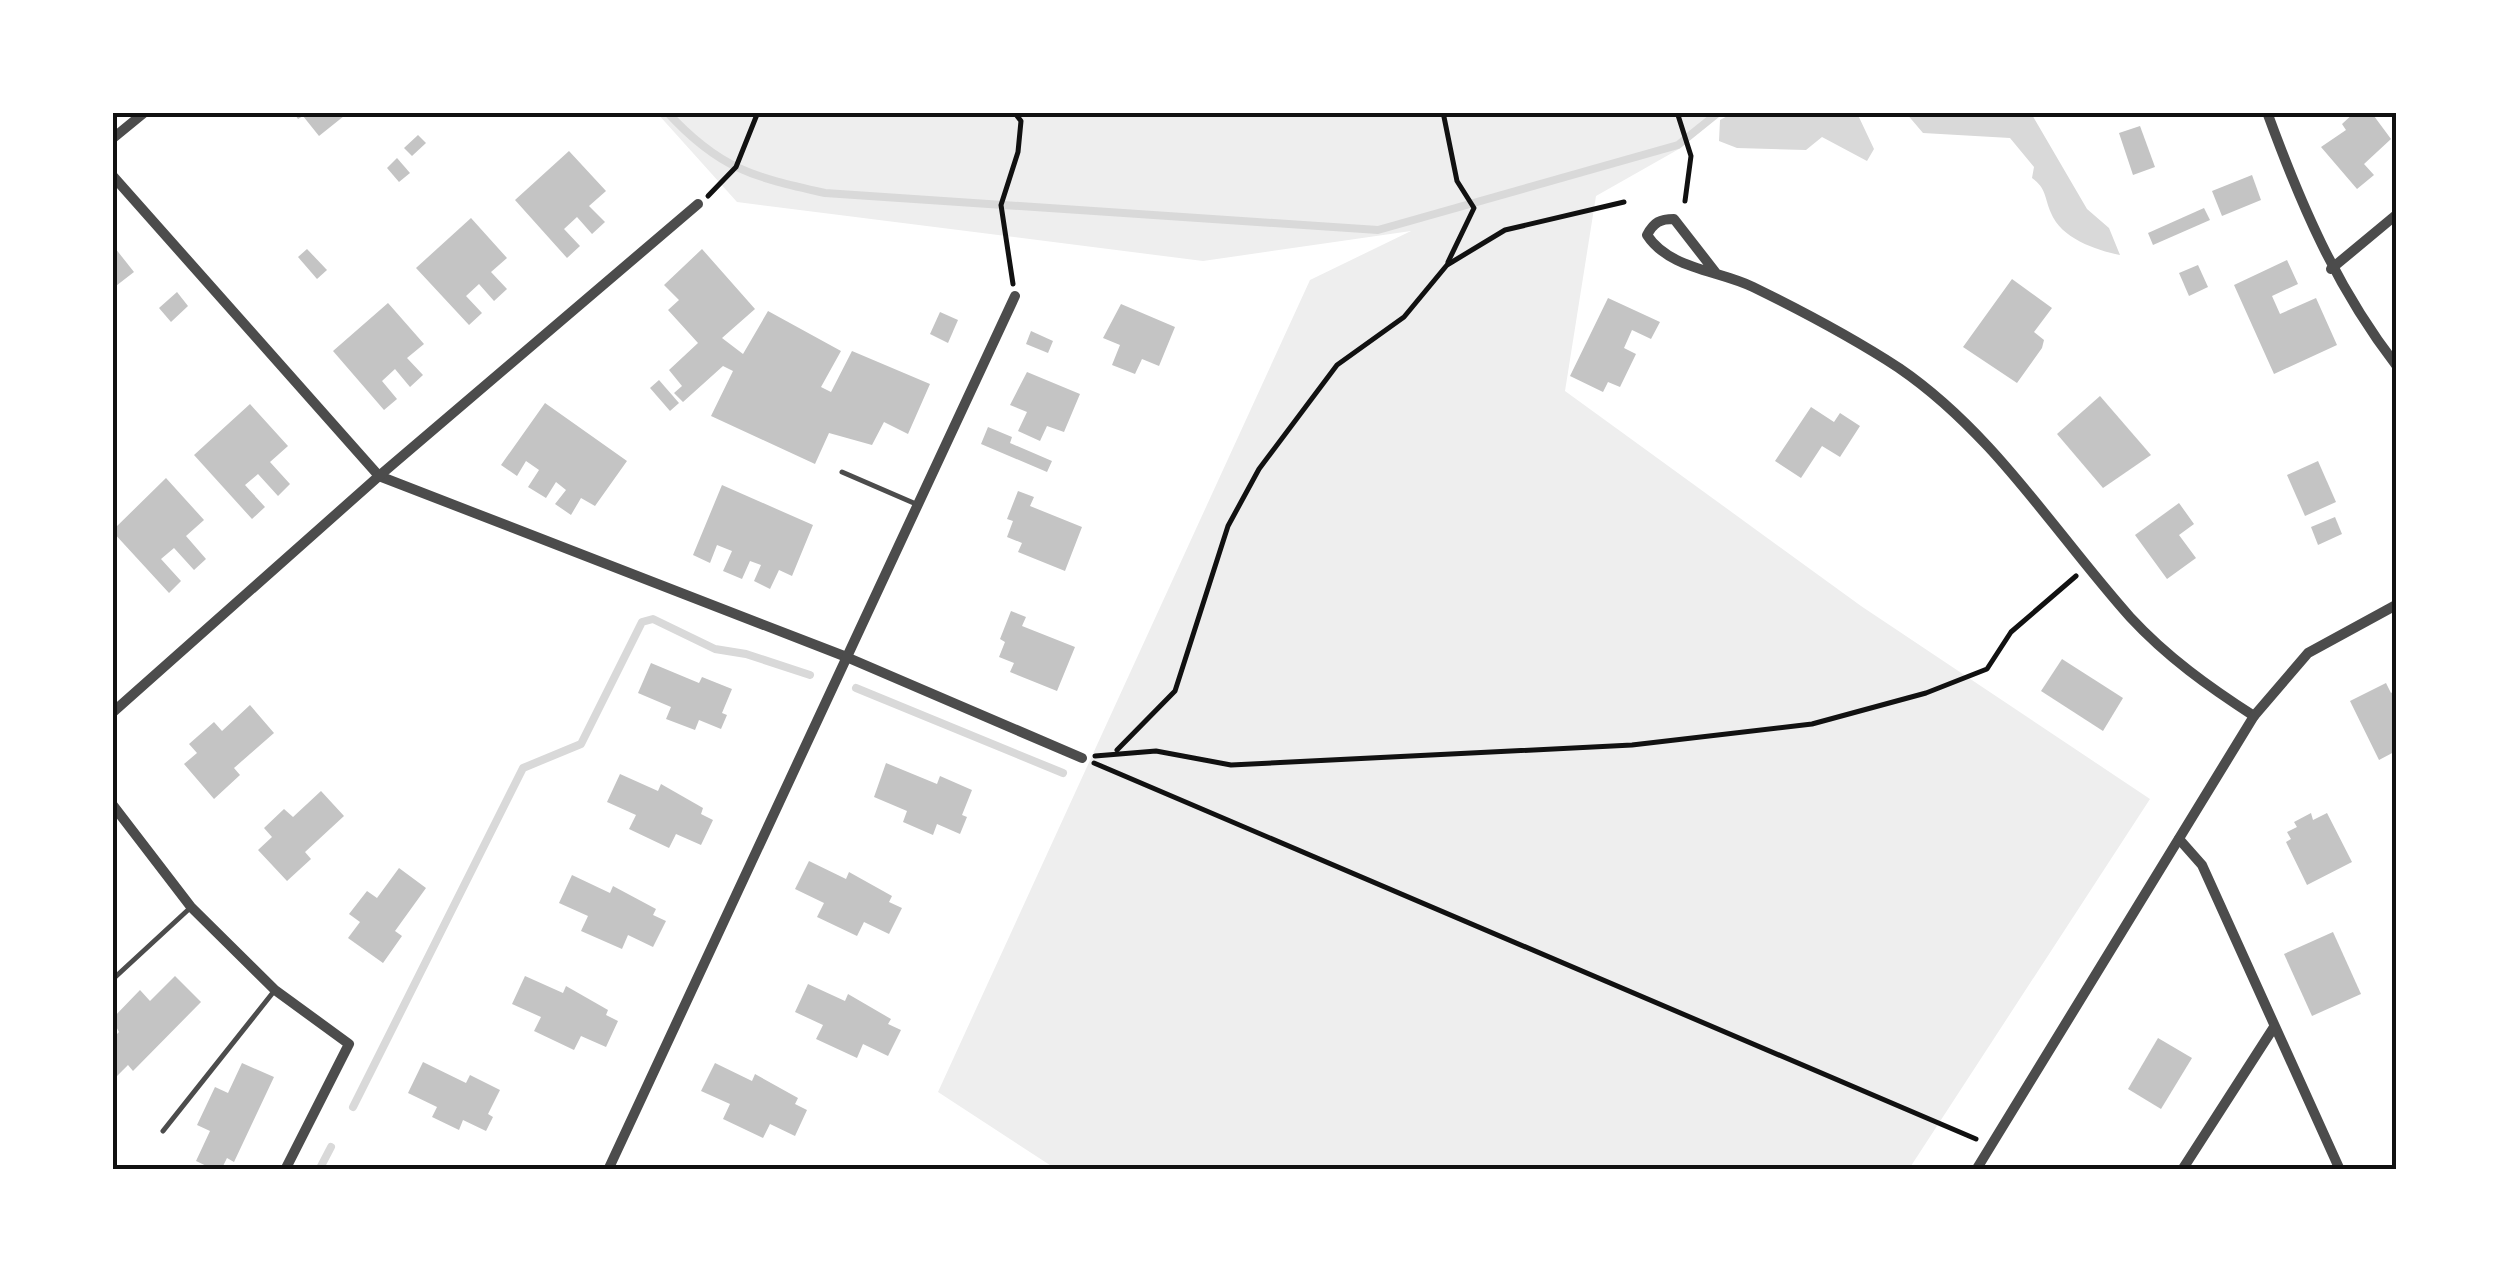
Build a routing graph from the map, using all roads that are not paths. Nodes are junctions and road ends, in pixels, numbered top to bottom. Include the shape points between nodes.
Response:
1 (146, 112) edge
2 (2267, 112) edge
3 (112, 138) edge
4 (112, 175) edge
5 (698, 204) road end
6 (2396, 215) edge
7 (2331, 269) junction
8 (1716, 273) junction
9 (1015, 296) road end
10 (2396, 365) edge
11 (842, 472) dead end
12 (379, 476) junction
13 (916, 504) junction
14 (2396, 605) edge
15 (844, 656) junction
16 (112, 712) edge
17 (2254, 716) junction
18 (1082, 758) road end
19 (112, 804) edge
20 (2180, 839) junction
21 (191, 906) junction
22 (112, 980) edge
23 (275, 990) junction
24 (2274, 1027) junction
25 (163, 1131) dead end
26 (285, 1170) edge
27 (608, 1170) edge
28 (1976, 1170) edge
29 (2182, 1170) edge
30 (2340, 1170) edge

1 - 3 street
2 - 7 street
4 - 12 street
5 - 12 street
6 - 7 street
7 - 10 street
8 - 8 street via 1656,249 1647,234 1652,226 1674,219
8 - 17 street via 1902,370 2011,470 2131,617 2195,678
9 - 13 street
11 - 13 lane
12 - 15 street
12 - 16 street
13 - 15 street
14 - 17 street via 2308,653
15 - 18 street
15 - 27 street
17 - 20 street
19 - 21 street
20 - 24 street via 2202,865
20 - 28 street
21 - 22 lane
21 - 23 street
23 - 25 lane
23 - 26 street via 349,1044
24 - 29 street
24 - 30 street

